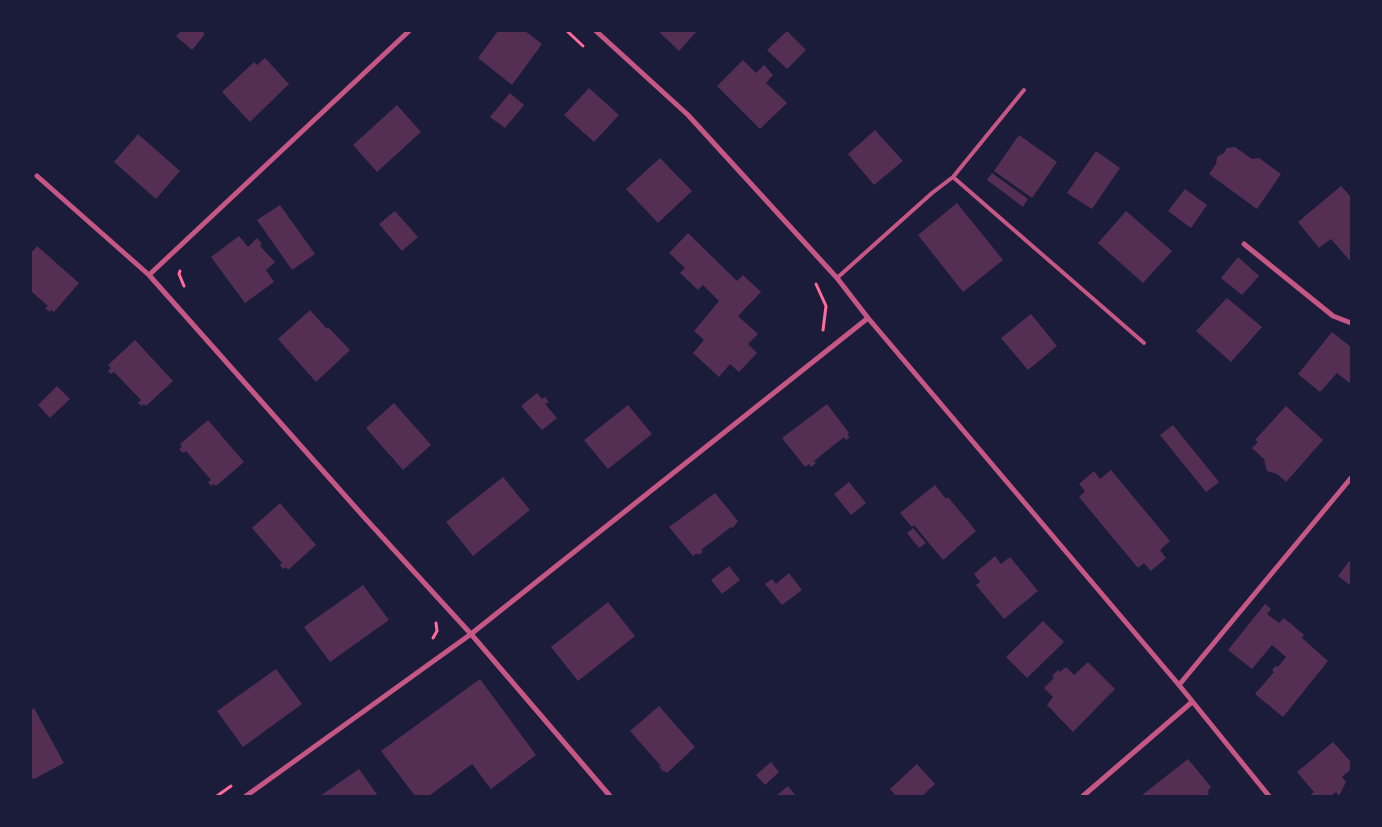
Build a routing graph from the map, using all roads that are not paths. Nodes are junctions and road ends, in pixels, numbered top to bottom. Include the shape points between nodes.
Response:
1 (410, 31) edge
2 (596, 31) edge
3 (1024, 90) dead end
4 (37, 176) dead end
5 (953, 177) junction
6 (1244, 244) dead end
7 (148, 274) junction
8 (837, 278) junction
9 (868, 318) junction
10 (1351, 323) edge
11 (1144, 343) dead end
12 (1351, 478) edge
13 (472, 634) junction
14 (1179, 685) junction
15 (1192, 702) junction
16 (246, 796) edge
17 (610, 796) edge
18 (1083, 796) edge
19 (1269, 796) edge

1 - 7 street
2 - 8 street via 688,115
3 - 5 lane
4 - 7 street
5 - 8 lane
5 - 11 lane
6 - 10 street via 1333,316
7 - 13 street
8 - 9 street
9 - 13 street
9 - 14 street
12 - 14 street
13 - 16 street
13 - 17 street
14 - 15 street
15 - 18 street
15 - 19 street

